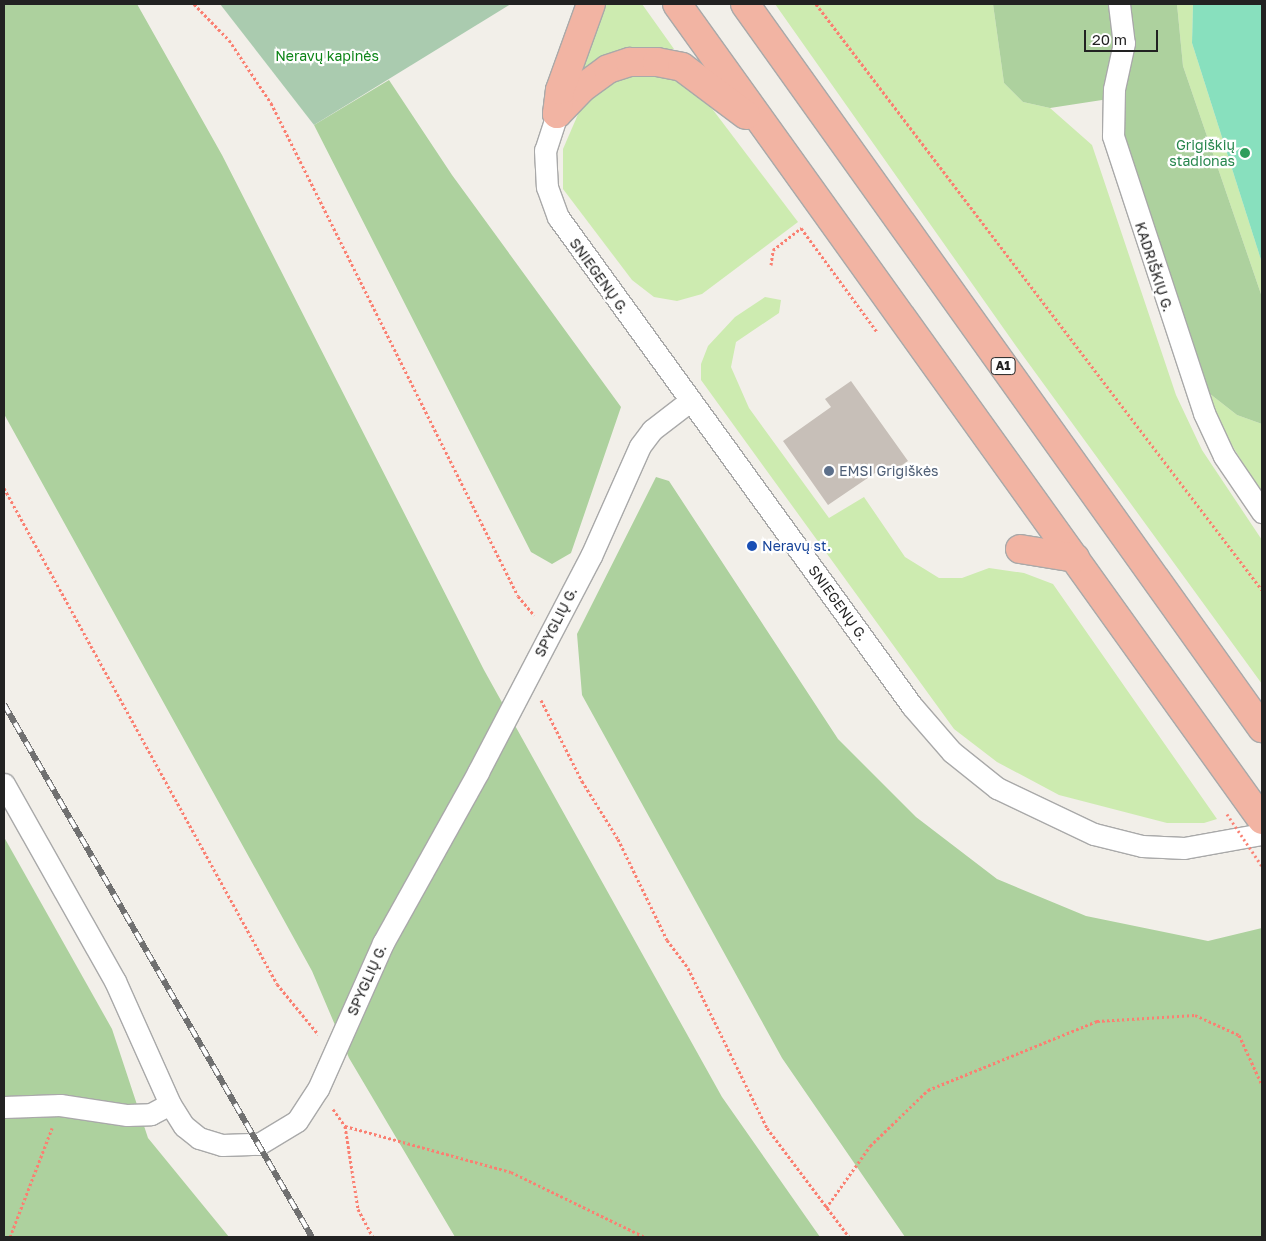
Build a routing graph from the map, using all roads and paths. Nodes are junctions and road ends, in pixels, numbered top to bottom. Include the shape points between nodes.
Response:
1 (194, 4) edge
2 (591, 4) edge
3 (677, 4) edge
4 (745, 4) edge
5 (816, 4) edge
6 (1120, 4) edge
7 (557, 114) junction
8 (782, 149) junction
9 (691, 400) junction
10 (4, 488) edge
11 (1262, 512) edge
12 (1020, 549) dead end
13 (1075, 558) junction
14 (1262, 590) edge
15 (553, 628) junction
16 (529, 675) junction
17 (1262, 728) edge
18 (4, 784) edge
19 (1237, 806) junction
20 (1262, 820) edge
21 (1262, 834) edge
22 (1262, 866) edge
23 (338, 1047) junction
24 (1262, 1085) edge
25 (318, 1089) junction
26 (170, 1104) junction
27 (60, 1105) junction
28 (4, 1107) edge
29 (346, 1126) junction
30 (826, 1208) junction
31 (10, 1237) edge
32 (373, 1237) edge
33 (646, 1237) edge
34 (849, 1237) edge

1 - 15 path via 229,40 271,103 518,596
2 - 7 highway via 560,90
3 - 8 highway
4 - 17 highway, A1
5 - 14 path
6 - 11 street, KADRIŠKIŲ G. via 1124,43 1114,89 1113,136 1204,413 1224,456
7 - 8 highway via 582,88 608,69 630,62 657,62 682,67 731,102
7 - 9 street, SNIEGENŲ G. via 545,150 547,187 558,217
8 - 13 highway
9 - 15 street, SPYGLIŲ G. via 652,430 640,446
9 - 21 street, SNIEGENŲ G. via 912,706 952,752 997,788 1094,834 1142,846 1184,848
10 - 23 path via 276,984 313,1030
12 - 13 highway
13 - 19 highway
15 - 16 street, SPYGLIŲ G.
16 - 23 street, SPYGLIŲ G. via 383,943
16 - 30 path via 582,781 618,839 667,940 688,968 767,1128
18 - 26 street, SPYGLIŲ G. via 115,981
19 - 20 highway
19 - 22 path, bridge
23 - 25 street, SPYGLIŲ G.
24 - 30 path via 1240,1035 1195,1015 1097,1021 928,1090 870,1146
25 - 26 street, SPYGLIŲ G. via 297,1121 259,1144 222,1145 199,1138 184,1126
25 - 29 path
26 - 27 street via 151,1114 127,1115
27 - 28 street
27 - 31 path
29 - 32 path via 358,1209
29 - 33 path via 511,1172
30 - 34 path

